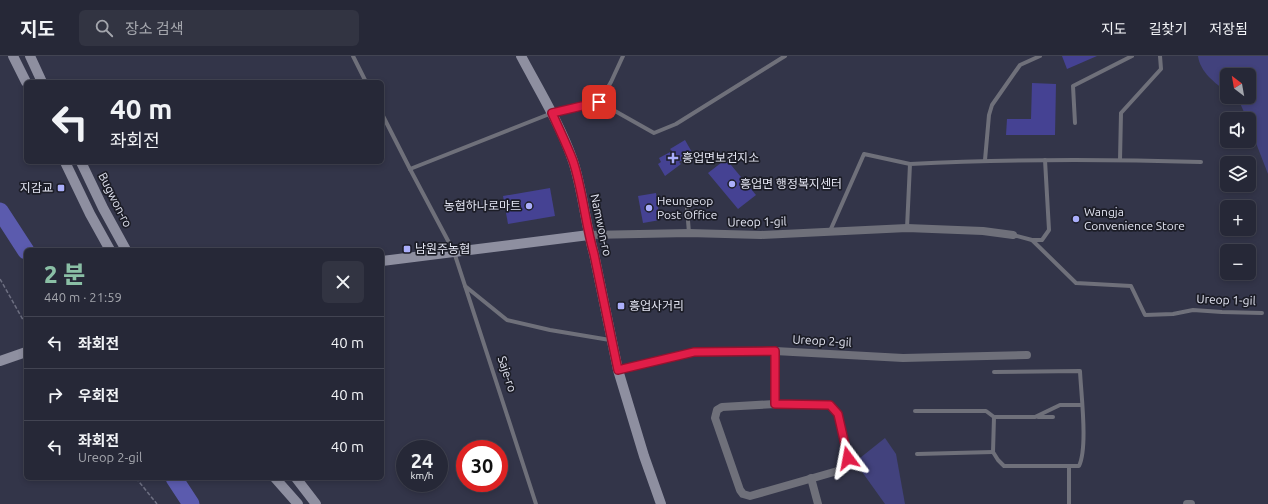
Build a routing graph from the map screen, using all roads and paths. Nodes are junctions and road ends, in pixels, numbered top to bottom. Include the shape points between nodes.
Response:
1 (13, 56) edge
2 (30, 56) edge
3 (352, 56) edge
4 (521, 56) edge
5 (623, 56) edge
6 (785, 56) edge
7 (1040, 56) edge
8 (1132, 56) edge
9 (1160, 56) edge
10 (25, 80) edge
11 (41, 80) edge
12 (365, 80) edge
13 (599, 102) junction
14 (552, 113) junction
15 (384, 118) edge
16 (1075, 123) dead end
17 (986, 160) junction
18 (1045, 160) junction
19 (1120, 160) junction
20 (1201, 162) dead end
21 (66, 164) edge
22 (82, 164) edge
23 (910, 164) junction
24 (410, 169) junction
25 (103, 208) junction
26 (687, 208) dead end
27 (90, 214) junction
28 (907, 228) junction
29 (829, 232) junction
30 (689, 233) junction
31 (588, 235) junction
32 (1013, 235) joint
33 (1032, 240) junction
34 (101, 248) edge
35 (109, 248) edge
36 (125, 248) edge
37 (130, 248) edge
38 (454, 252) junction
39 (384, 261) edge
40 (0, 279) edge
41 (465, 286) junction
42 (1262, 313) dead end
43 (24, 321) edge
44 (612, 340) junction
45 (775, 351) junction
46 (24, 353) edge
47 (1027, 355) dead end
48 (0, 361) edge
49 (618, 370) junction
50 (994, 372) dead end
51 (775, 404) junction
52 (1082, 405) junction
53 (915, 411) dead end
54 (994, 417) junction
55 (1035, 417) junction
56 (1053, 418) dead end
57 (992, 452) junction
58 (917, 454) dead end
59 (1069, 466) junction
60 (811, 478) junction
61 (138, 480) edge
62 (277, 480) edge
63 (298, 480) edge
64 (158, 504) edge
65 (298, 504) edge
66 (316, 504) edge
67 (536, 504) edge
68 (661, 504) edge
69 (818, 504) edge
70 (1070, 504) edge
71 (1187, 504) edge
72 (1191, 504) edge

1 - 10 street
2 - 11 street
3 - 12 lane
4 - 14 street, Namwon-ro
5 - 13 lane
6 - 13 lane via 676,124 654,132
7 - 17 lane via 1020,65 992,105
8 - 16 lane via 1073,86
9 - 19 lane via 1161,69 1122,113
13 - 14 lane
14 - 24 lane
14 - 31 street, Namwon-ro via 573,162
15 - 24 lane, Saje-ro
17 - 18 lane
17 - 23 lane
18 - 19 lane
18 - 33 lane via 1050,230 1042,240
19 - 20 lane
21 - 27 street
22 - 25 street, Bugwon-ro
23 - 28 lane
23 - 29 lane via 864,154
24 - 38 lane, Saje-ro
25 - 36 street, Bugwon-ro
25 - 37 street
26 - 30 lane
27 - 34 street via 92,228
27 - 35 street
28 - 29 street, Ureop 1-gil
28 - 32 street, Ureop 1-gil via 983,231
29 - 30 street, Ureop 1-gil via 761,235
30 - 31 street, Ureop 1-gil
31 - 38 street
31 - 44 street, Namwon-ro
32 - 33 lane, Ureop 1-gil
33 - 42 lane, Ureop 1-gil via 1076,283 1131,286 1145,315 1193,310
38 - 39 street
38 - 41 lane, Saje-ro
40 - 43 path
41 - 44 lane via 507,320
41 - 67 lane, Saje-ro
44 - 49 street, Namwon-ro
45 - 47 street, Ureop 2-gil via 903,358
45 - 49 street, Ureop 2-gil via 694,352
45 - 51 street
46 - 48 street
49 - 68 street, Namwon-ro
50 - 52 lane via 1080,371
51 - 60 street via 830,405 838,414 848,458 847,464 841,470
51 - 60 street via 722,407 717,410 716,418 740,490 750,496
52 - 55 lane via 1060,405
52 - 59 lane via 1082,460 1079,466
53 - 54 lane via 986,412
54 - 55 lane
54 - 57 lane
55 - 56 lane
57 - 58 lane
57 - 59 lane via 1004,466
59 - 70 lane
60 - 69 street
61 - 64 path
62 - 65 street
63 - 66 street
71 - 72 street

